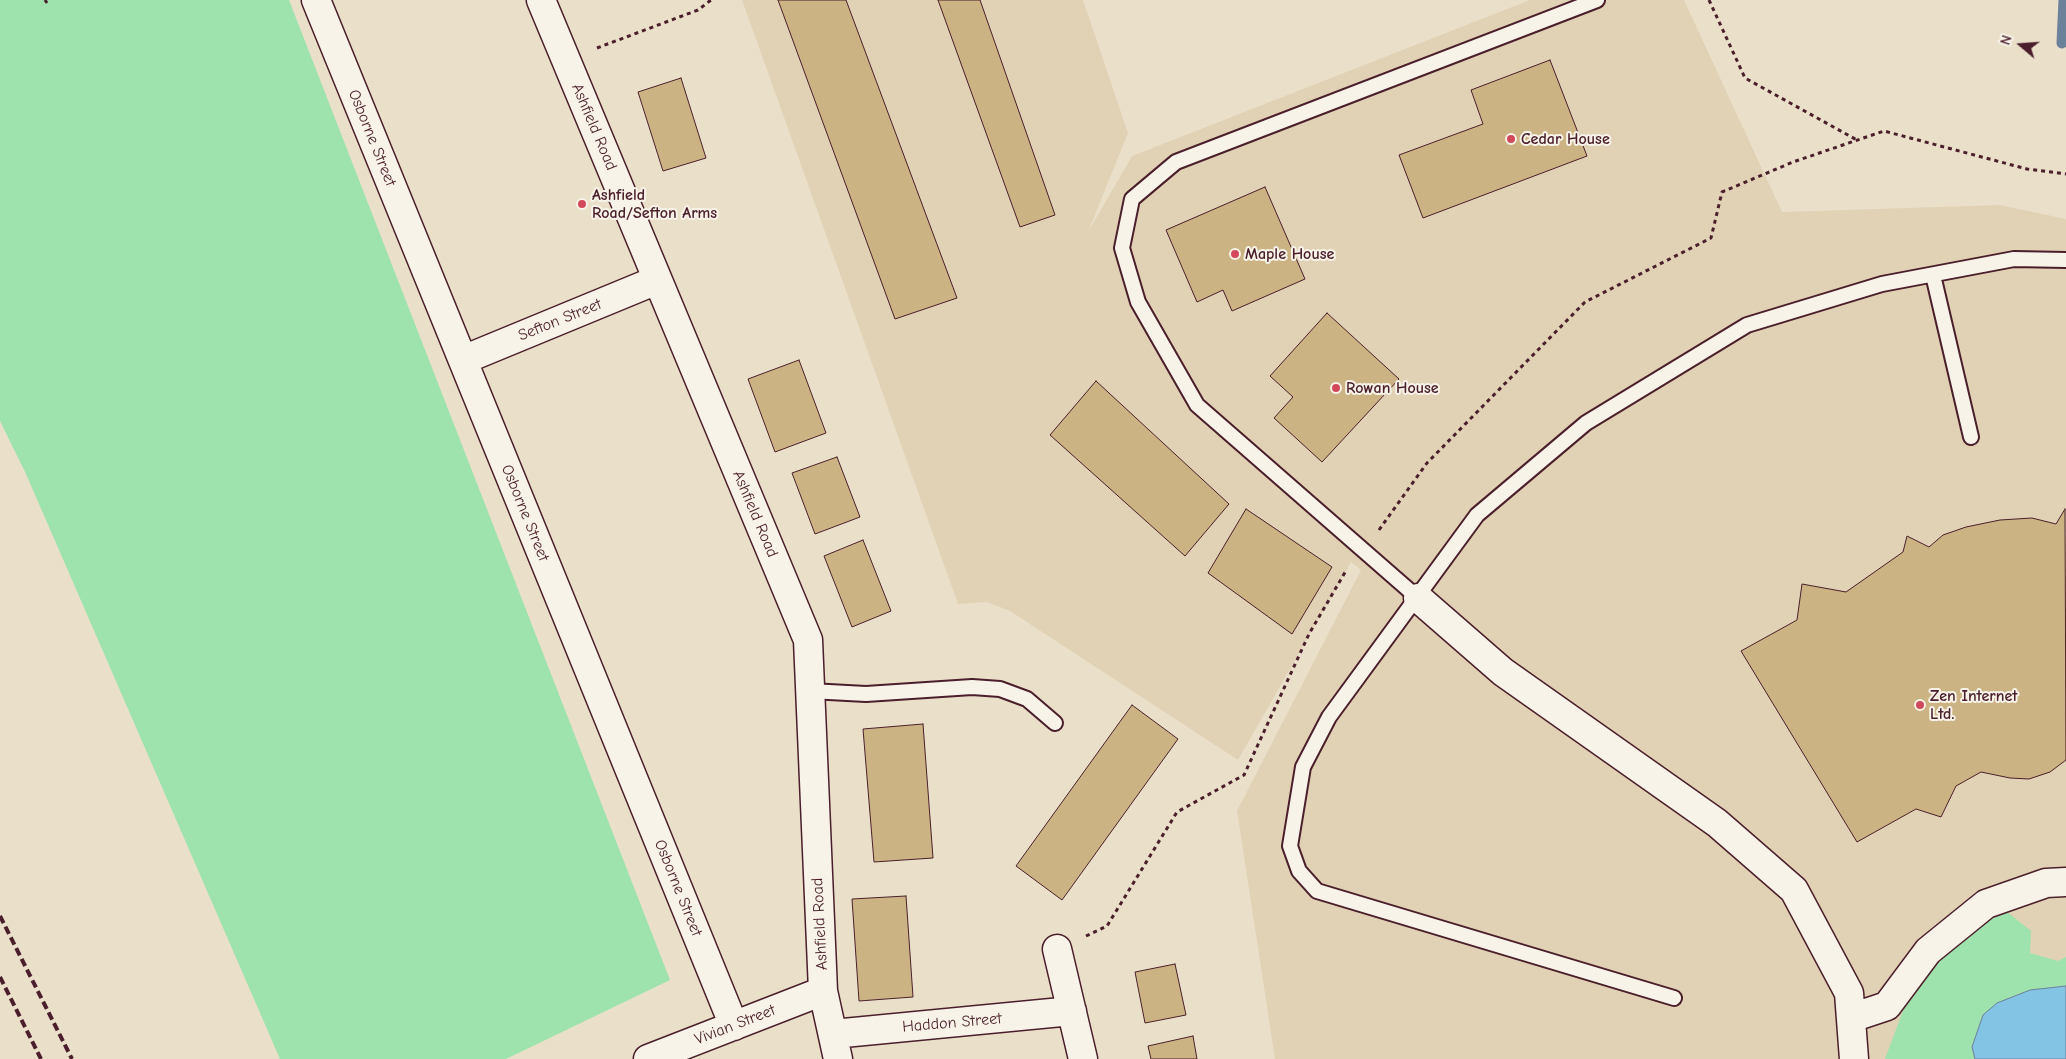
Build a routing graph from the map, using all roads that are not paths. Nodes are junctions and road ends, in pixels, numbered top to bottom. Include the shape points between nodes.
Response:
1 (316, 0) edge
2 (541, 0) edge
3 (1597, 0) edge
4 (2066, 260) edge
5 (1933, 275) junction
6 (657, 280) junction
7 (463, 360) junction
8 (1971, 437) dead end
9 (1418, 598) junction
10 (810, 691) junction
11 (1055, 722) dead end
12 (2066, 882) edge
13 (1057, 949) road end
14 (823, 991) junction
15 (1674, 998) dead end
16 (1072, 1011) junction
17 (1851, 1018) junction
18 (734, 1026) junction
19 (835, 1047) edge
20 (648, 1059) edge
21 (1083, 1059) edge
22 (1854, 1059) edge

1 - 7 street, Osborne Street
2 - 6 street, Ashfield Road
3 - 9 lane via 1176,162 1132,199 1122,248 1138,302 1197,405
4 - 5 lane via 2014,259
5 - 8 lane
5 - 9 lane via 1882,284 1747,325 1586,423 1477,515
6 - 7 street, Sefton Street
6 - 10 street, Ashfield Road via 808,640
7 - 18 street, Osborne Street
9 - 15 lane via 1329,717 1303,767 1290,846 1299,871 1317,891
9 - 17 street via 1503,672 1717,823 1794,890 1849,993
10 - 11 lane via 866,694 972,687 1000,690 1027,699
10 - 14 street, Ashfield Road
12 - 17 street via 2046,883 1986,904 1928,951 1887,1006
13 - 16 street
14 - 18 street, Vivian Street
14 - 19 street, Ashfield Road
16 - 19 street, Haddon Street
16 - 21 street
17 - 22 street
18 - 20 street, Vivian Street

